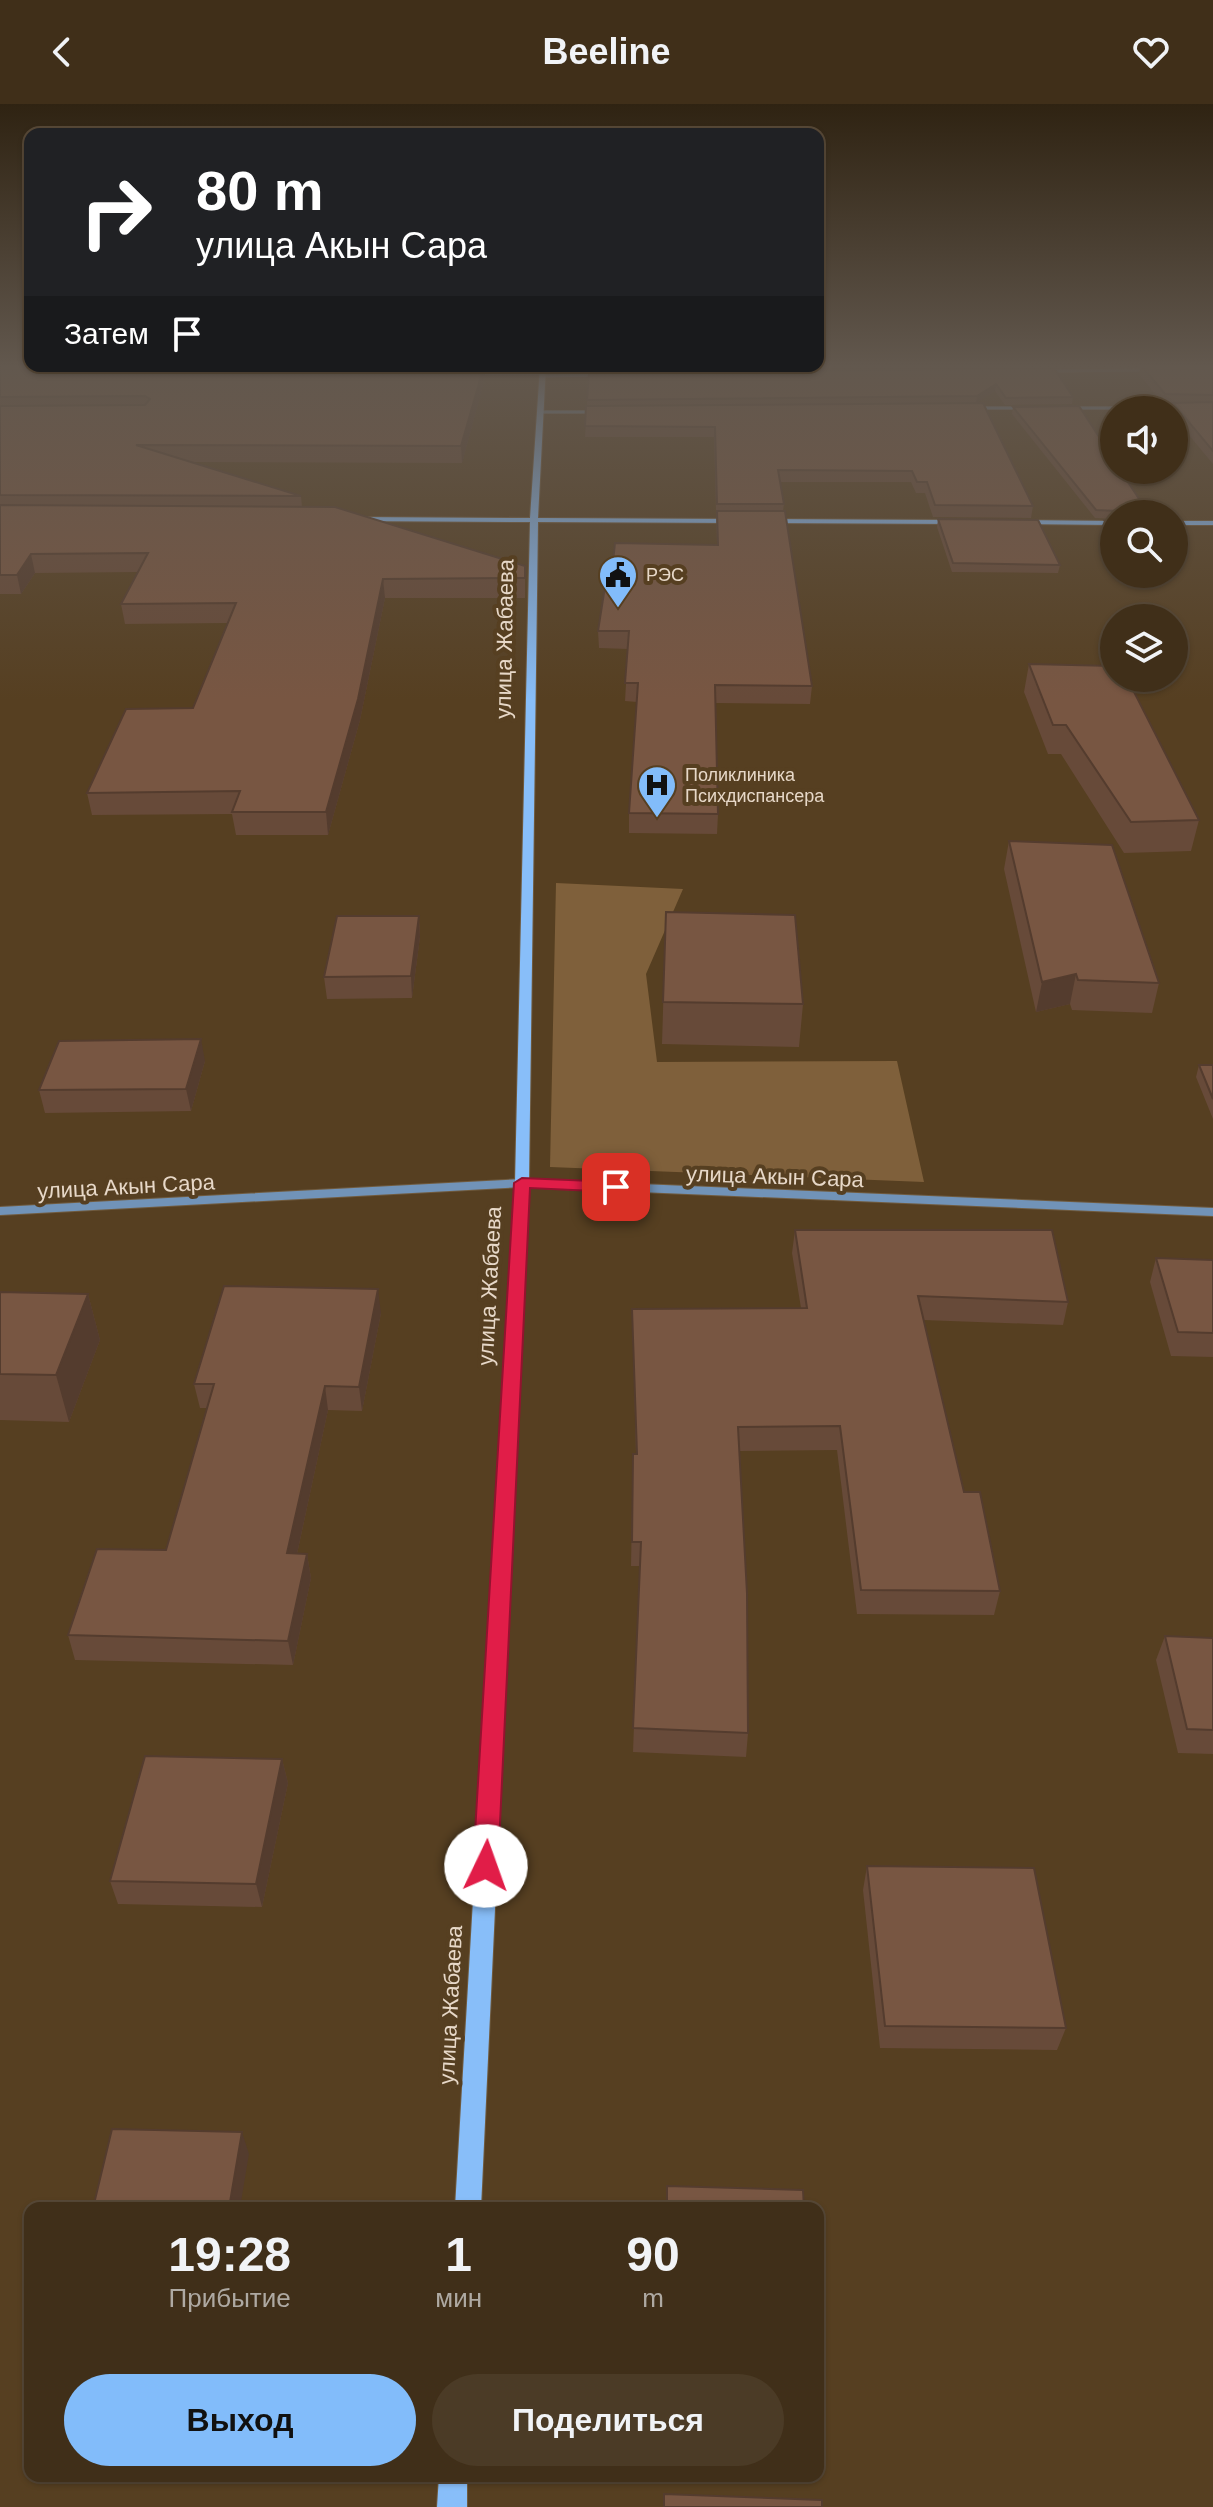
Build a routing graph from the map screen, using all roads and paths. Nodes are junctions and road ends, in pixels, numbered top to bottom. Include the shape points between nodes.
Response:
1 (536, 476) edge
2 (345, 519) edge
3 (534, 520) junction
4 (973, 522) edge
5 (1004, 522) edge
6 (1100, 523) edge
7 (1188, 523) edge
8 (1213, 523) edge
9 (522, 1183) junction
10 (0, 1211) edge
11 (1213, 1212) edge
12 (468, 2202) edge
13 (453, 2482) edge
14 (452, 2507) edge

1 - 3 street, улица Жабаева
2 - 3 street
3 - 4 street
3 - 9 street, улица Жабаева
5 - 6 street
7 - 8 street
9 - 10 street, улица Акын Сара
9 - 11 street, улица Акын Сара
9 - 12 street, улица Жабаева
13 - 14 street

